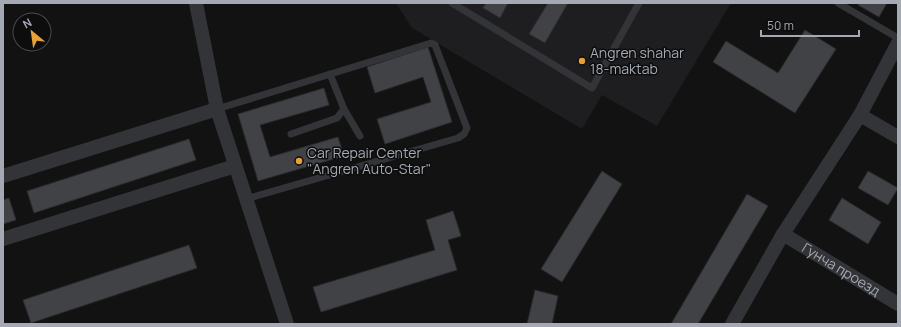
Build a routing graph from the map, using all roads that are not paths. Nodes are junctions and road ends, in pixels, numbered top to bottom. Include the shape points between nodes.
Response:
1 (196, 3) edge
2 (452, 3) edge
3 (639, 3) edge
4 (838, 3) edge
5 (898, 38) edge
6 (898, 43) edge
7 (330, 74) junction
8 (344, 108) junction
9 (217, 109) junction
10 (860, 115) junction
11 (290, 134) dead end
12 (360, 136) dead end
13 (898, 137) edge
14 (235, 166) junction
15 (3, 176) edge
16 (246, 199) junction
17 (783, 234) junction
18 (3, 239) edge
19 (898, 304) edge
20 (287, 324) edge
21 (732, 324) edge

1 - 9 street
2 - 3 lane via 592,88
4 - 5 lane
6 - 10 street
7 - 8 lane
7 - 9 lane
7 - 16 lane via 431,43 435,45 467,128 458,138
8 - 11 lane via 337,118
8 - 12 lane
9 - 14 street
9 - 15 street
10 - 13 street
10 - 17 street
14 - 16 street
14 - 18 street
16 - 20 street
17 - 19 street, Гунча проезд
17 - 21 street

